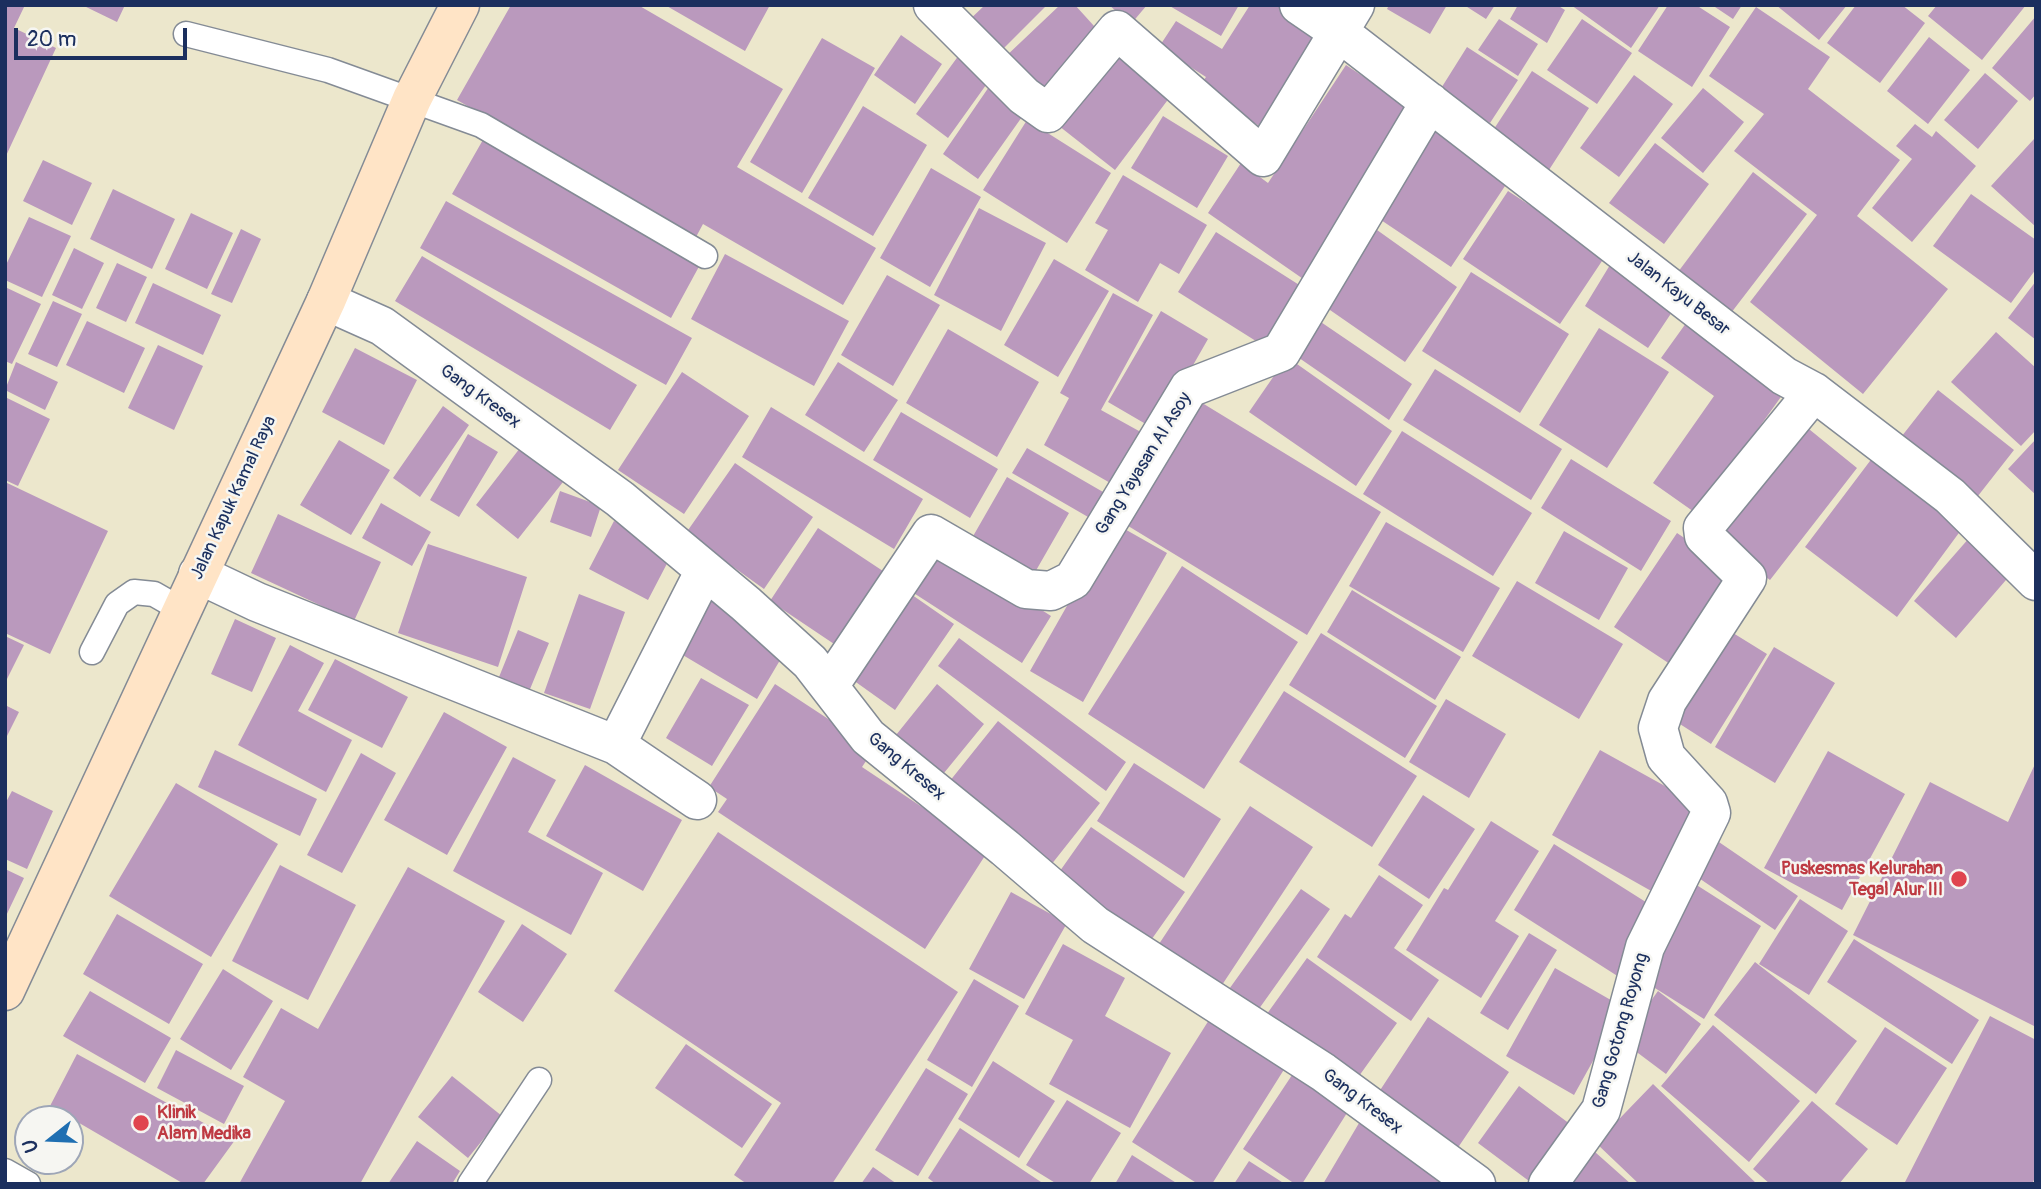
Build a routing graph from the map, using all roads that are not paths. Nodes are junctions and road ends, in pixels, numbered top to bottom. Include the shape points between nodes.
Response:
1 (460, 5) edge
2 (933, 5) edge
3 (1299, 5) edge
4 (1348, 19) edge
5 (186, 34) dead end
6 (412, 99) junction
7 (1430, 102) junction
8 (705, 256) dead end
9 (326, 301) junction
10 (1814, 392) junction
11 (705, 570) junction
12 (198, 574) junction
13 (2036, 581) edge
14 (182, 610) junction
15 (92, 652) dead end
16 (829, 686) junction
17 (616, 745) junction
18 (697, 800) dead end
19 (7, 982) edge
20 (538, 1080) dead end
21 (5, 1171) edge
22 (28, 1184) edge
23 (470, 1184) edge
24 (1476, 1184) edge
25 (1548, 1184) edge

1 - 6 main road, Jalan Kapuk Kamal Raya
2 - 4 street via 1024,96 1048,113 1117,30 1263,157
3 - 4 street, Jalan Kayu Besar
4 - 7 street, Jalan Kayu Besar
5 - 6 lane via 328,70
6 - 8 lane via 481,125
6 - 9 main road, Jalan Kapuk Kamal Raya
7 - 10 street, Jalan Kayu Besar via 1773,368
7 - 16 street, Gang Yayasan Al Asoy via 1281,352 1189,388 1073,580 1051,591 1026,589 931,534
9 - 11 street, Gang Kresex via 382,326 620,499
9 - 12 main road, Jalan Kapuk Kamal Raya
10 - 13 street, Jalan Kayu Besar via 1950,496
10 - 25 street, Gang Gotong Royong via 1703,528 1704,536 1747,578 1667,701 1658,728 1666,757 1708,803 1711,813 1645,947 1601,1110
11 - 16 street, Gang Kresex via 810,662
11 - 17 street
12 - 14 main road, Jalan Kapuk Kamal Raya
12 - 17 street via 257,602
14 - 15 lane via 153,594 134,592 117,604
14 - 19 main road, Jalan Kapuk Kamal Raya
16 - 24 street, Gang Kresex via 868,737 1095,925 1323,1072
17 - 18 street
20 - 23 lane
21 - 22 lane

